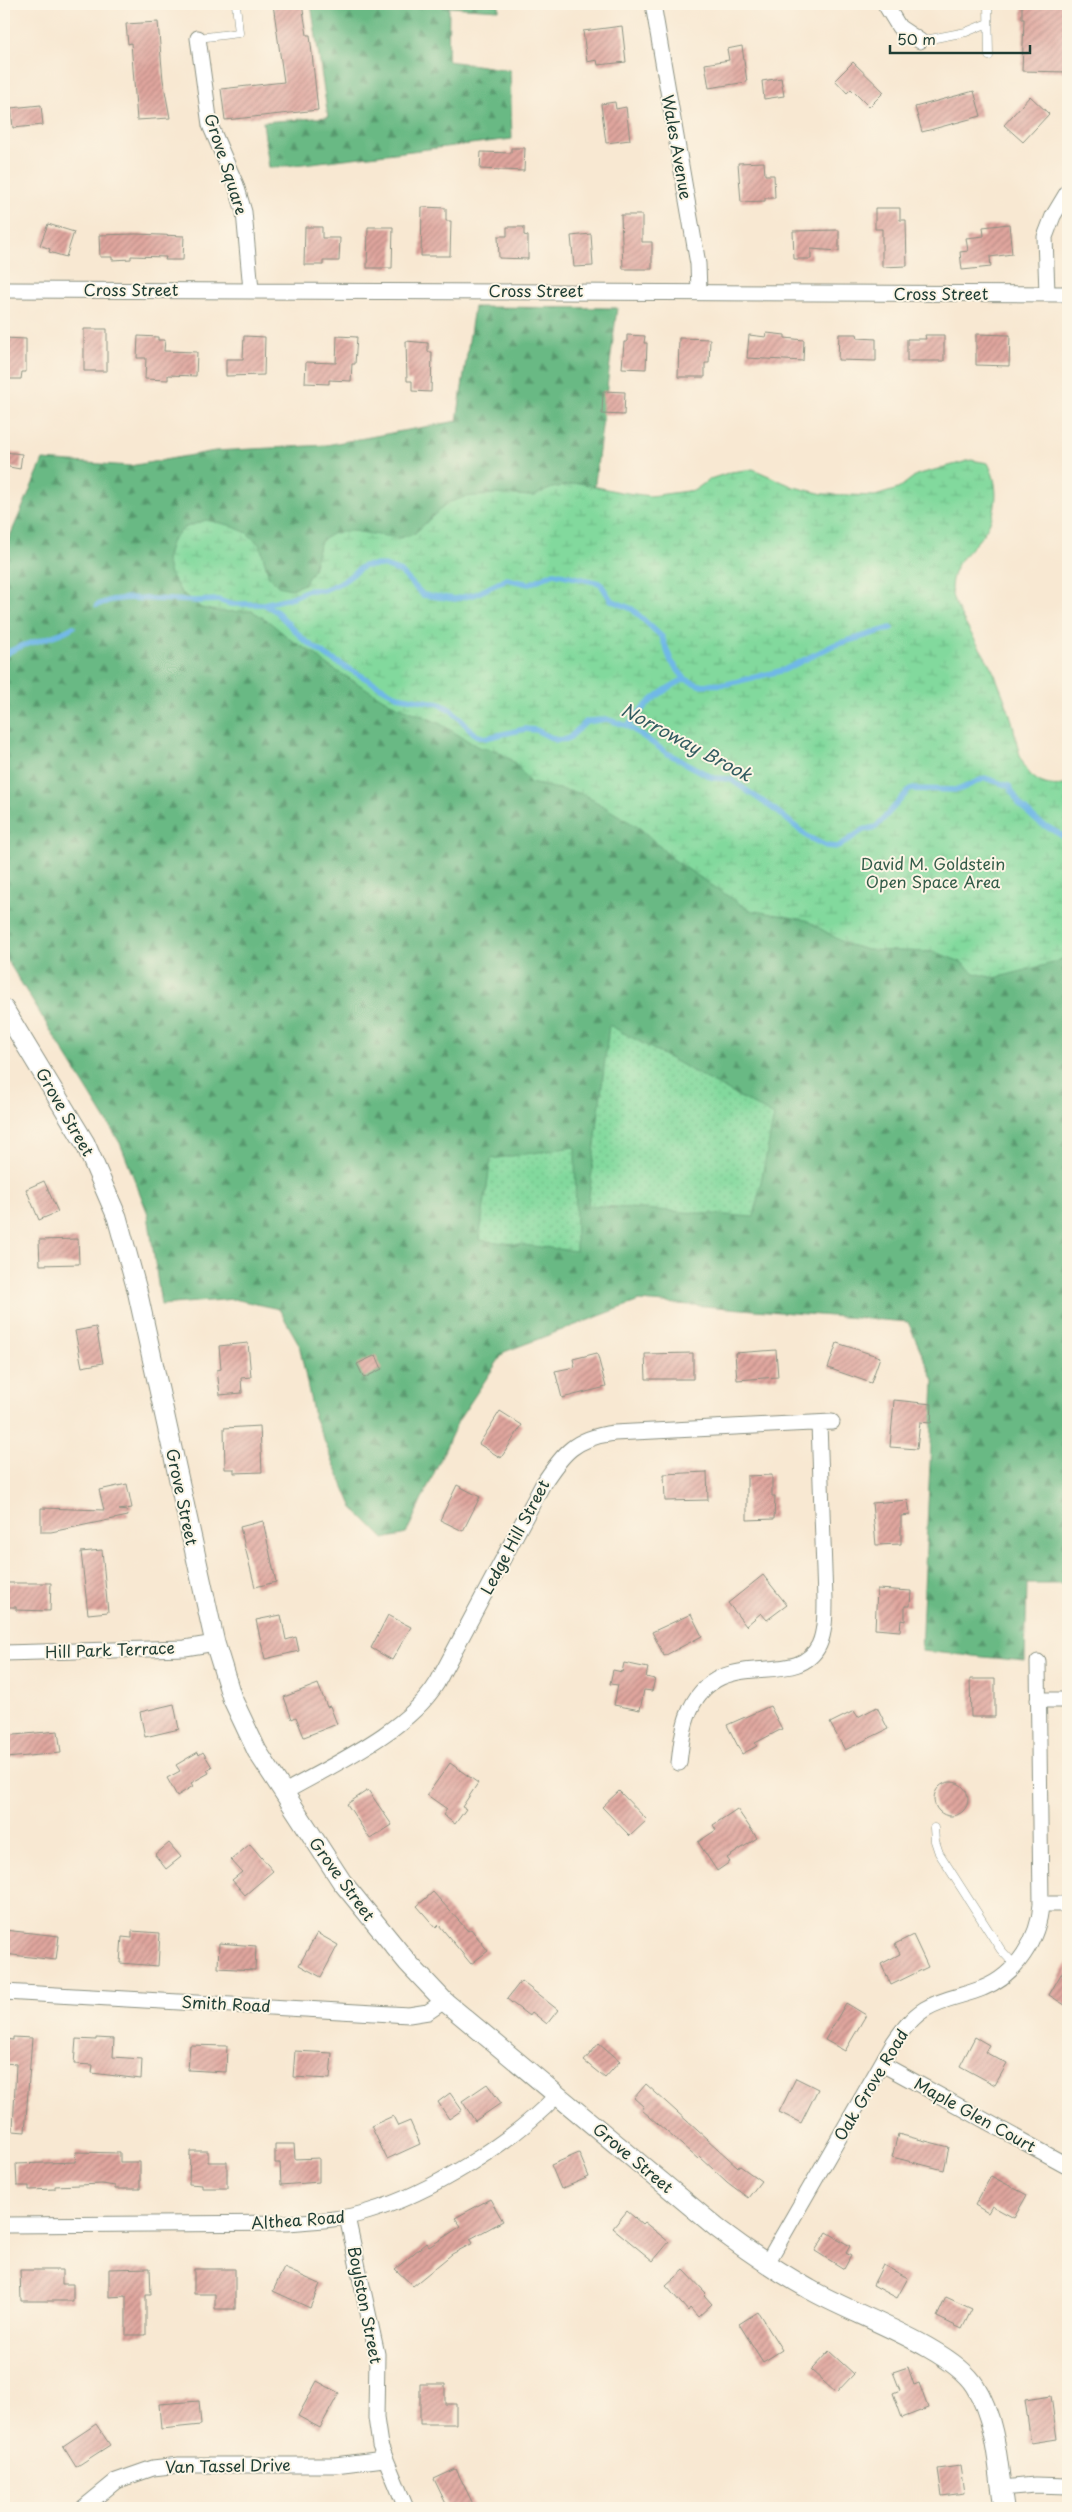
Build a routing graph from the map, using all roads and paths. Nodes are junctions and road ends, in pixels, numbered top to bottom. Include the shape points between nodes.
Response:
1 (236, 4) edge
2 (653, 4) edge
3 (886, 4) edge
4 (988, 4) edge
5 (988, 24) junction
6 (198, 38) joint
7 (920, 41) joint
8 (989, 56) dead end
9 (1068, 190) edge
10 (4, 290) edge
11 (251, 290) junction
12 (699, 292) junction
13 (1047, 293) junction
14 (1068, 294) edge
15 (4, 1009) edge
16 (215, 1643) junction
17 (4, 1653) edge
18 (1038, 1662) dead end
19 (1038, 1700) junction
20 (1068, 1700) edge
21 (679, 1763) dead end
22 (283, 1793) junction
23 (934, 1828) dead end
24 (1042, 1904) junction
25 (1068, 1904) edge
26 (1015, 1965) junction
27 (4, 1992) edge
28 (444, 2001) junction
29 (882, 2064) junction
30 (557, 2095) junction
31 (1068, 2166) edge
32 (346, 2216) junction
33 (4, 2225) edge
34 (767, 2262) junction
35 (384, 2459) junction
36 (1068, 2486) edge
37 (1001, 2488) junction
38 (83, 2508) edge
39 (406, 2508) edge
40 (1004, 2508) edge

1 - 6 lane via 240,33
2 - 12 street, Wales Avenue via 698,264
3 - 7 street via 899,27
4 - 5 lane
5 - 7 lane
5 - 8 lane
6 - 11 street, Grove Square via 210,124 244,212
9 - 13 street via 1046,236
10 - 11 street, Cross Street
11 - 12 street, Cross Street
12 - 13 street, Cross Street
13 - 14 street, Cross Street
15 - 16 street, Grove Street via 85,1143 117,1217 137,1290
16 - 17 street, Hill Park Terrace via 185,1648
16 - 22 street, Grove Street via 226,1683 244,1726
18 - 19 street, Oak Grove Road
19 - 20 street
19 - 24 street, Oak Grove Road
21 - 22 street, Ledge Hill Street via 687,1716 697,1696 711,1681 729,1673 796,1664 813,1654 819,1646 826,1600 825,1422 614,1433 577,1443 543,1484 437,1683 421,1705 390,1731
22 - 28 street, Grove Street via 353,1896
23 - 26 lane via 935,1841 944,1860 1001,1950
24 - 25 street
24 - 26 street, Oak Grove Road via 1032,1940
26 - 29 street, Oak Grove Road via 983,1988 937,2004 916,2016 901,2032
27 - 28 street, Smith Road via 409,2015 428,2012
28 - 30 street, Grove Street
29 - 31 street, Maple Glen Court
29 - 34 street, Oak Grove Road
30 - 32 street, Althea Road via 520,2128 432,2184 380,2208
30 - 34 street, Grove Street via 717,2228
32 - 33 street, Althea Road via 287,2223
32 - 35 street, Boylston Street via 377,2354 376,2418
34 - 37 street, Grove Street via 810,2290 930,2350 965,2374 986,2410
35 - 38 street, Van Tassel Drive via 335,2465 179,2465 153,2468 116,2481
35 - 39 street, Boylston Street
36 - 37 street
37 - 40 street, Grove Street

